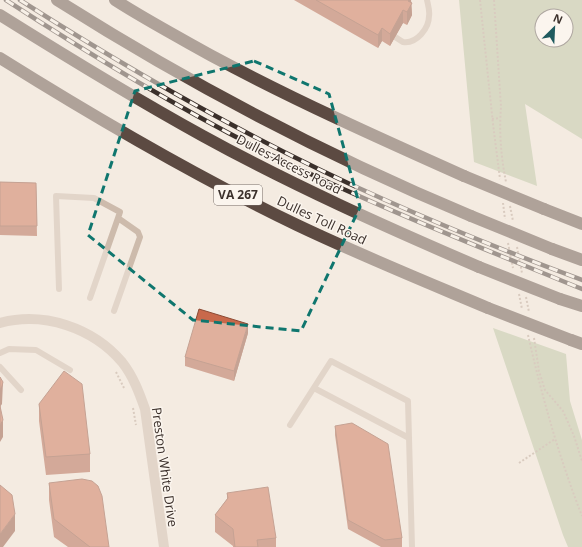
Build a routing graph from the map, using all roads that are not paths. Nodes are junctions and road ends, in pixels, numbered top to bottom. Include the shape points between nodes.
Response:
1 (57, 0) edge
2 (115, 0) edge
3 (427, 0) edge
4 (0, 15) edge
5 (395, 37) edge
6 (0, 58) edge
7 (118, 218) junction
8 (582, 224) edge
9 (582, 260) edge
10 (59, 289) dead end
11 (90, 298) dead end
12 (582, 306) edge
13 (114, 311) dead end
14 (0, 323) edge
15 (577, 342) edge
16 (0, 353) edge
17 (0, 367) edge
18 (70, 370) dead end
19 (314, 388) junction
20 (21, 390) dead end
21 (290, 425) dead end
22 (409, 438) junction
23 (164, 547) edge
24 (412, 547) edge

1 - 9 highway, bridge via 129,45 309,142 471,216
2 - 8 highway, bridge via 186,42 293,98 464,176
3 - 5 lane via 429,16 419,37 403,42
4 - 12 highway, Dulles Access Road, bridge via 204,137 299,185 479,267
6 - 15 highway, Dulles Toll Road / VA 267, bridge via 142,143 251,202 346,247 488,308
7 - 10 lane via 120,212 94,198 56,196
7 - 11 lane
7 - 13 lane via 138,232 140,237
14 - 23 street, Preston White Drive via 27,319 63,324 95,339 122,362 132,376 145,409
16 - 18 lane via 9,349 36,350
17 - 20 lane
19 - 21 lane
19 - 22 lane
19 - 22 lane via 331,361 408,401
22 - 24 lane

